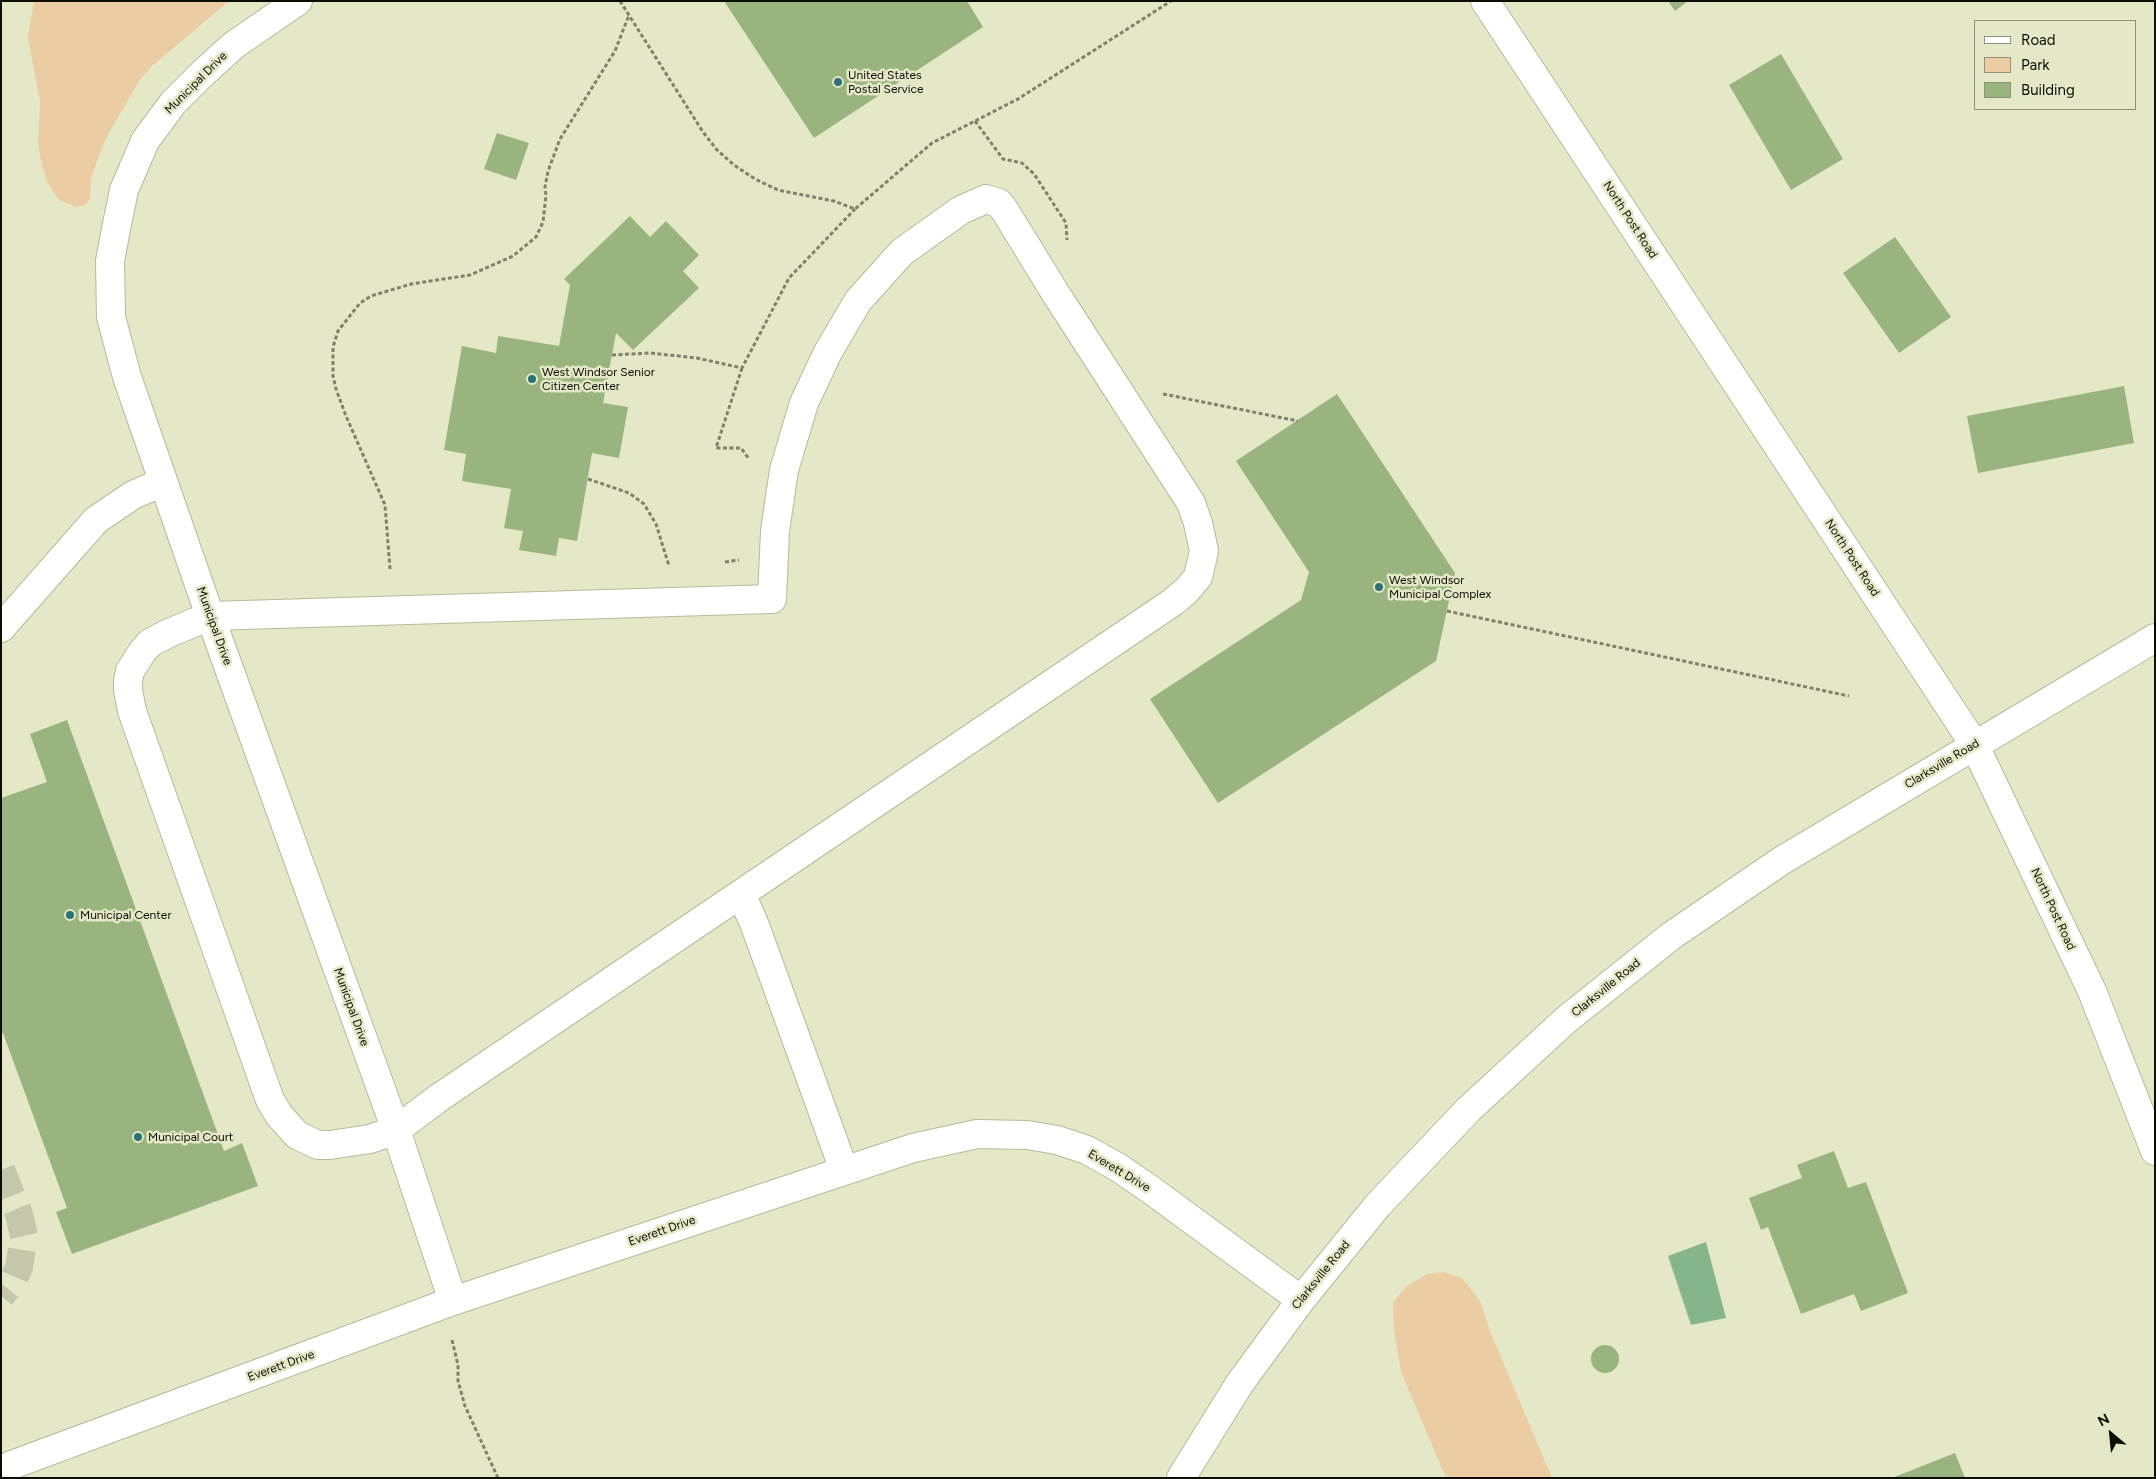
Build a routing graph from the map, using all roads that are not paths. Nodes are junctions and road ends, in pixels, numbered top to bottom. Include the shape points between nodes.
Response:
1 (298, 1) edge
2 (1486, 1) edge
3 (163, 482) junction
4 (210, 616) junction
5 (1, 628) edge
6 (2155, 638) edge
7 (1974, 744) junction
8 (741, 894) junction
9 (396, 1130) junction
10 (2155, 1151) edge
11 (844, 1170) junction
12 (1301, 1300) junction
13 (449, 1303) junction
14 (1, 1469) edge
15 (1181, 1478) edge

1 - 3 street, Municipal Drive via 234,45 173,103 145,142 124,190 110,261 111,317 127,377
2 - 7 street, North Post Road
3 - 4 street, Municipal Drive
3 - 5 street via 134,495 96,520
4 - 8 street via 772,599 775,531 784,470 804,403 828,352 858,300 902,252 962,210 986,199 996,201 1006,210 1061,302 1191,503 1204,552 1198,577 1186,591
4 - 9 street, Municipal Drive
4 - 9 street via 150,644 130,670 128,690 134,718 270,1100 287,1126 318,1145 370,1139
6 - 7 street, Clarksville Road
7 - 10 street, North Post Road via 2092,991
7 - 12 street, Clarksville Road via 1781,861 1671,936 1567,1019 1463,1116 1378,1205
8 - 9 street
8 - 11 street
9 - 13 street, Municipal Drive
11 - 12 street, Everett Drive via 912,1148 977,1134 1027,1135 1056,1140 1087,1150 1120,1168
11 - 13 street, Everett Drive
12 - 15 street, Clarksville Road via 1240,1383
13 - 14 street, Everett Drive

